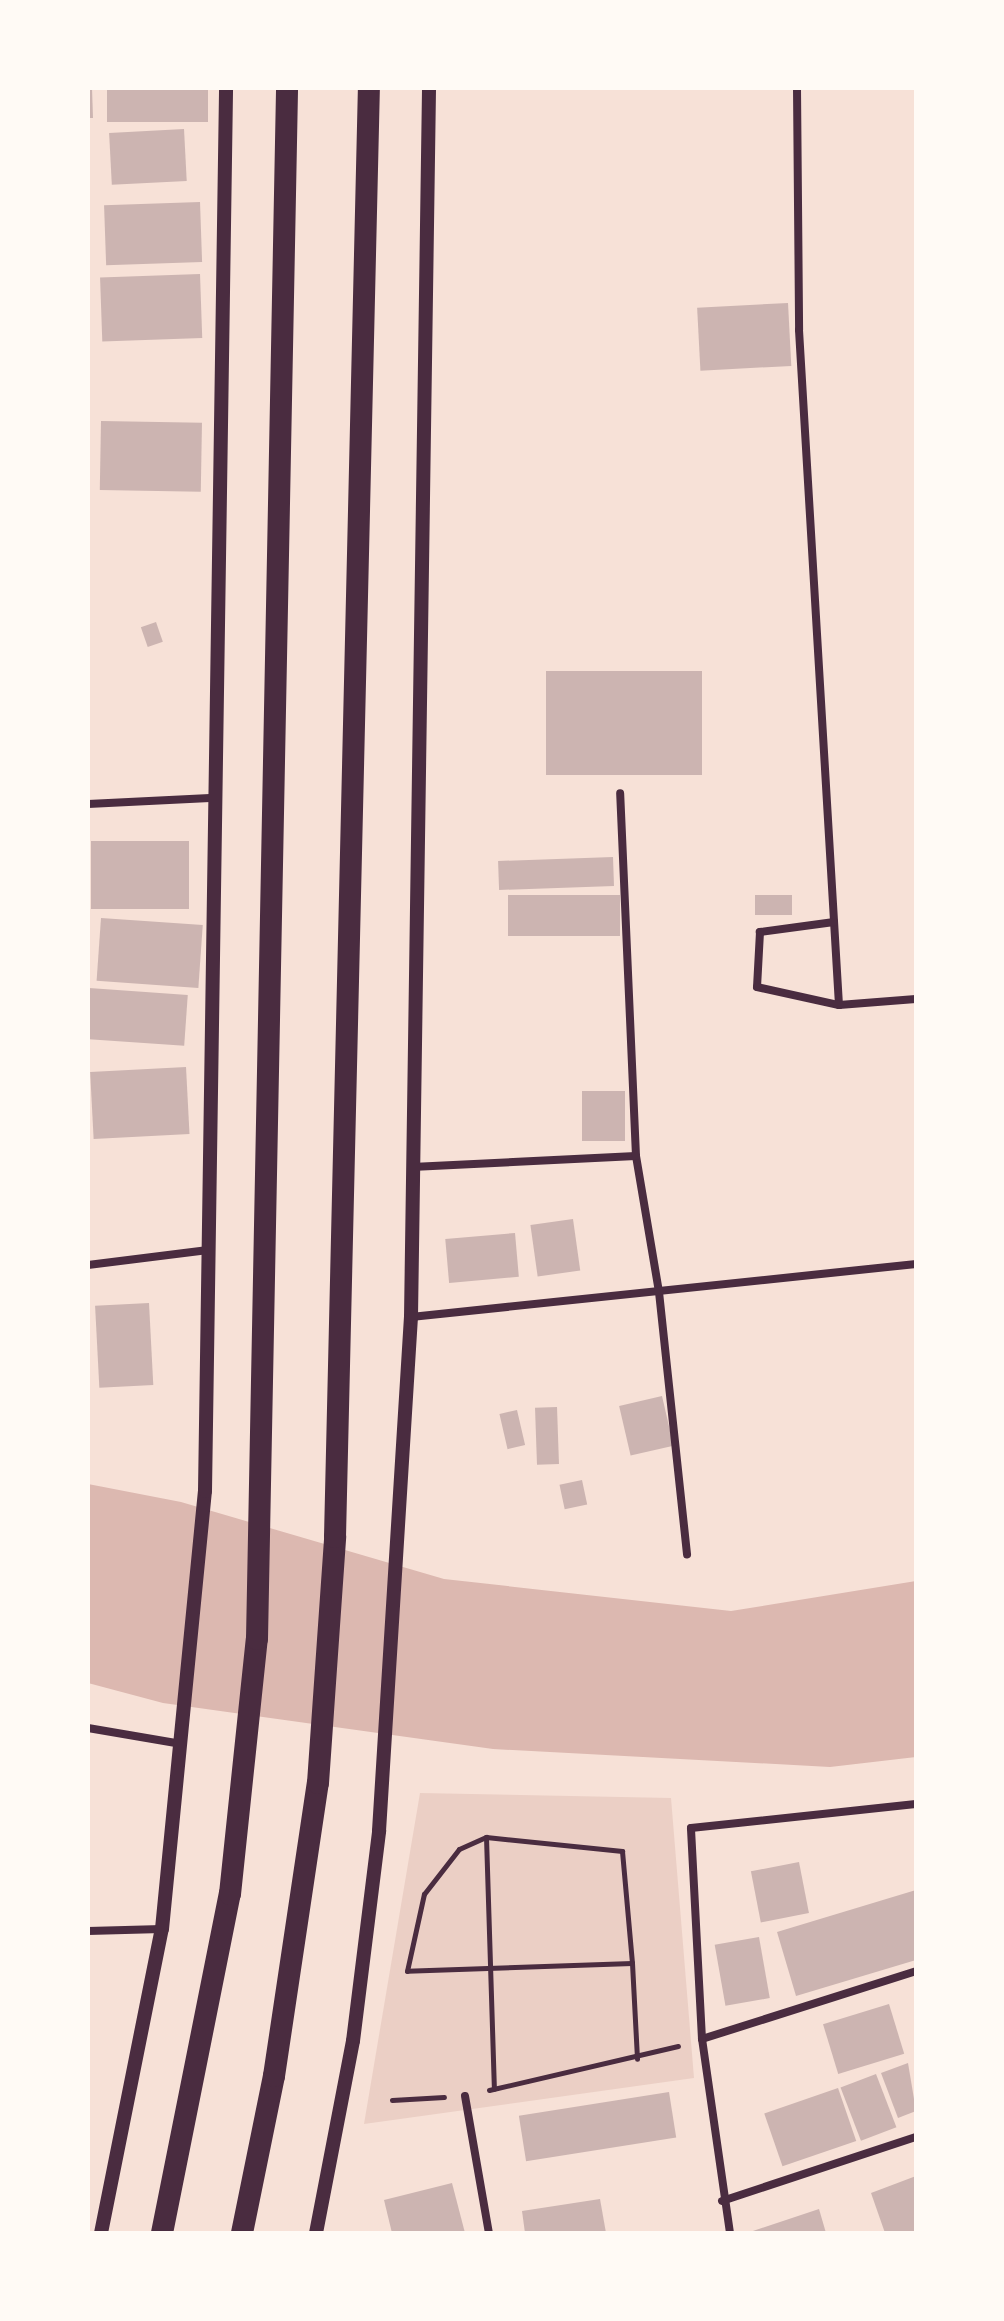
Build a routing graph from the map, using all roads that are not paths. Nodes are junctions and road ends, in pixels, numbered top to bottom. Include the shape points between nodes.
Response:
1 (226, 88) edge
2 (287, 88) edge
3 (369, 88) edge
4 (429, 88) edge
5 (797, 88) edge
6 (620, 793) dead end
7 (210, 798) junction
8 (88, 804) edge
9 (834, 922) junction
10 (916, 999) edge
11 (839, 1005) junction
12 (636, 1156) junction
13 (412, 1167) junction
14 (208, 1250) junction
15 (916, 1264) edge
16 (88, 1265) edge
17 (659, 1292) junction
18 (411, 1317) junction
19 (687, 1555) dead end
20 (88, 1728) edge
21 (184, 1744) junction
22 (916, 1804) edge
23 (162, 1929) junction
24 (88, 1931) edge
25 (916, 1971) edge
26 (702, 2039) junction
27 (465, 2096) road end
28 (916, 2137) edge
29 (722, 2201) junction
30 (101, 2233) edge
31 (162, 2233) edge
32 (242, 2233) edge
33 (316, 2233) edge
34 (489, 2233) edge
35 (730, 2233) edge

1 - 7 street
2 - 31 highway via 263,1499 246,1776 199,2063
3 - 32 highway via 335,1537 318,1783 274,2076
4 - 13 street
5 - 9 street via 799,330
6 - 12 street
7 - 8 street
7 - 14 street
9 - 11 street
9 - 11 street via 760,932 757,987
10 - 11 street
12 - 13 street
12 - 17 street
13 - 18 street
14 - 16 street
14 - 21 street via 205,1491
15 - 17 street
17 - 18 street
17 - 19 street
18 - 33 street via 385,1740 353,2041
20 - 21 street
21 - 23 street
22 - 26 street via 691,1828
23 - 24 street
23 - 30 street
25 - 26 street
26 - 29 street
27 - 34 street
28 - 29 street
29 - 35 street

